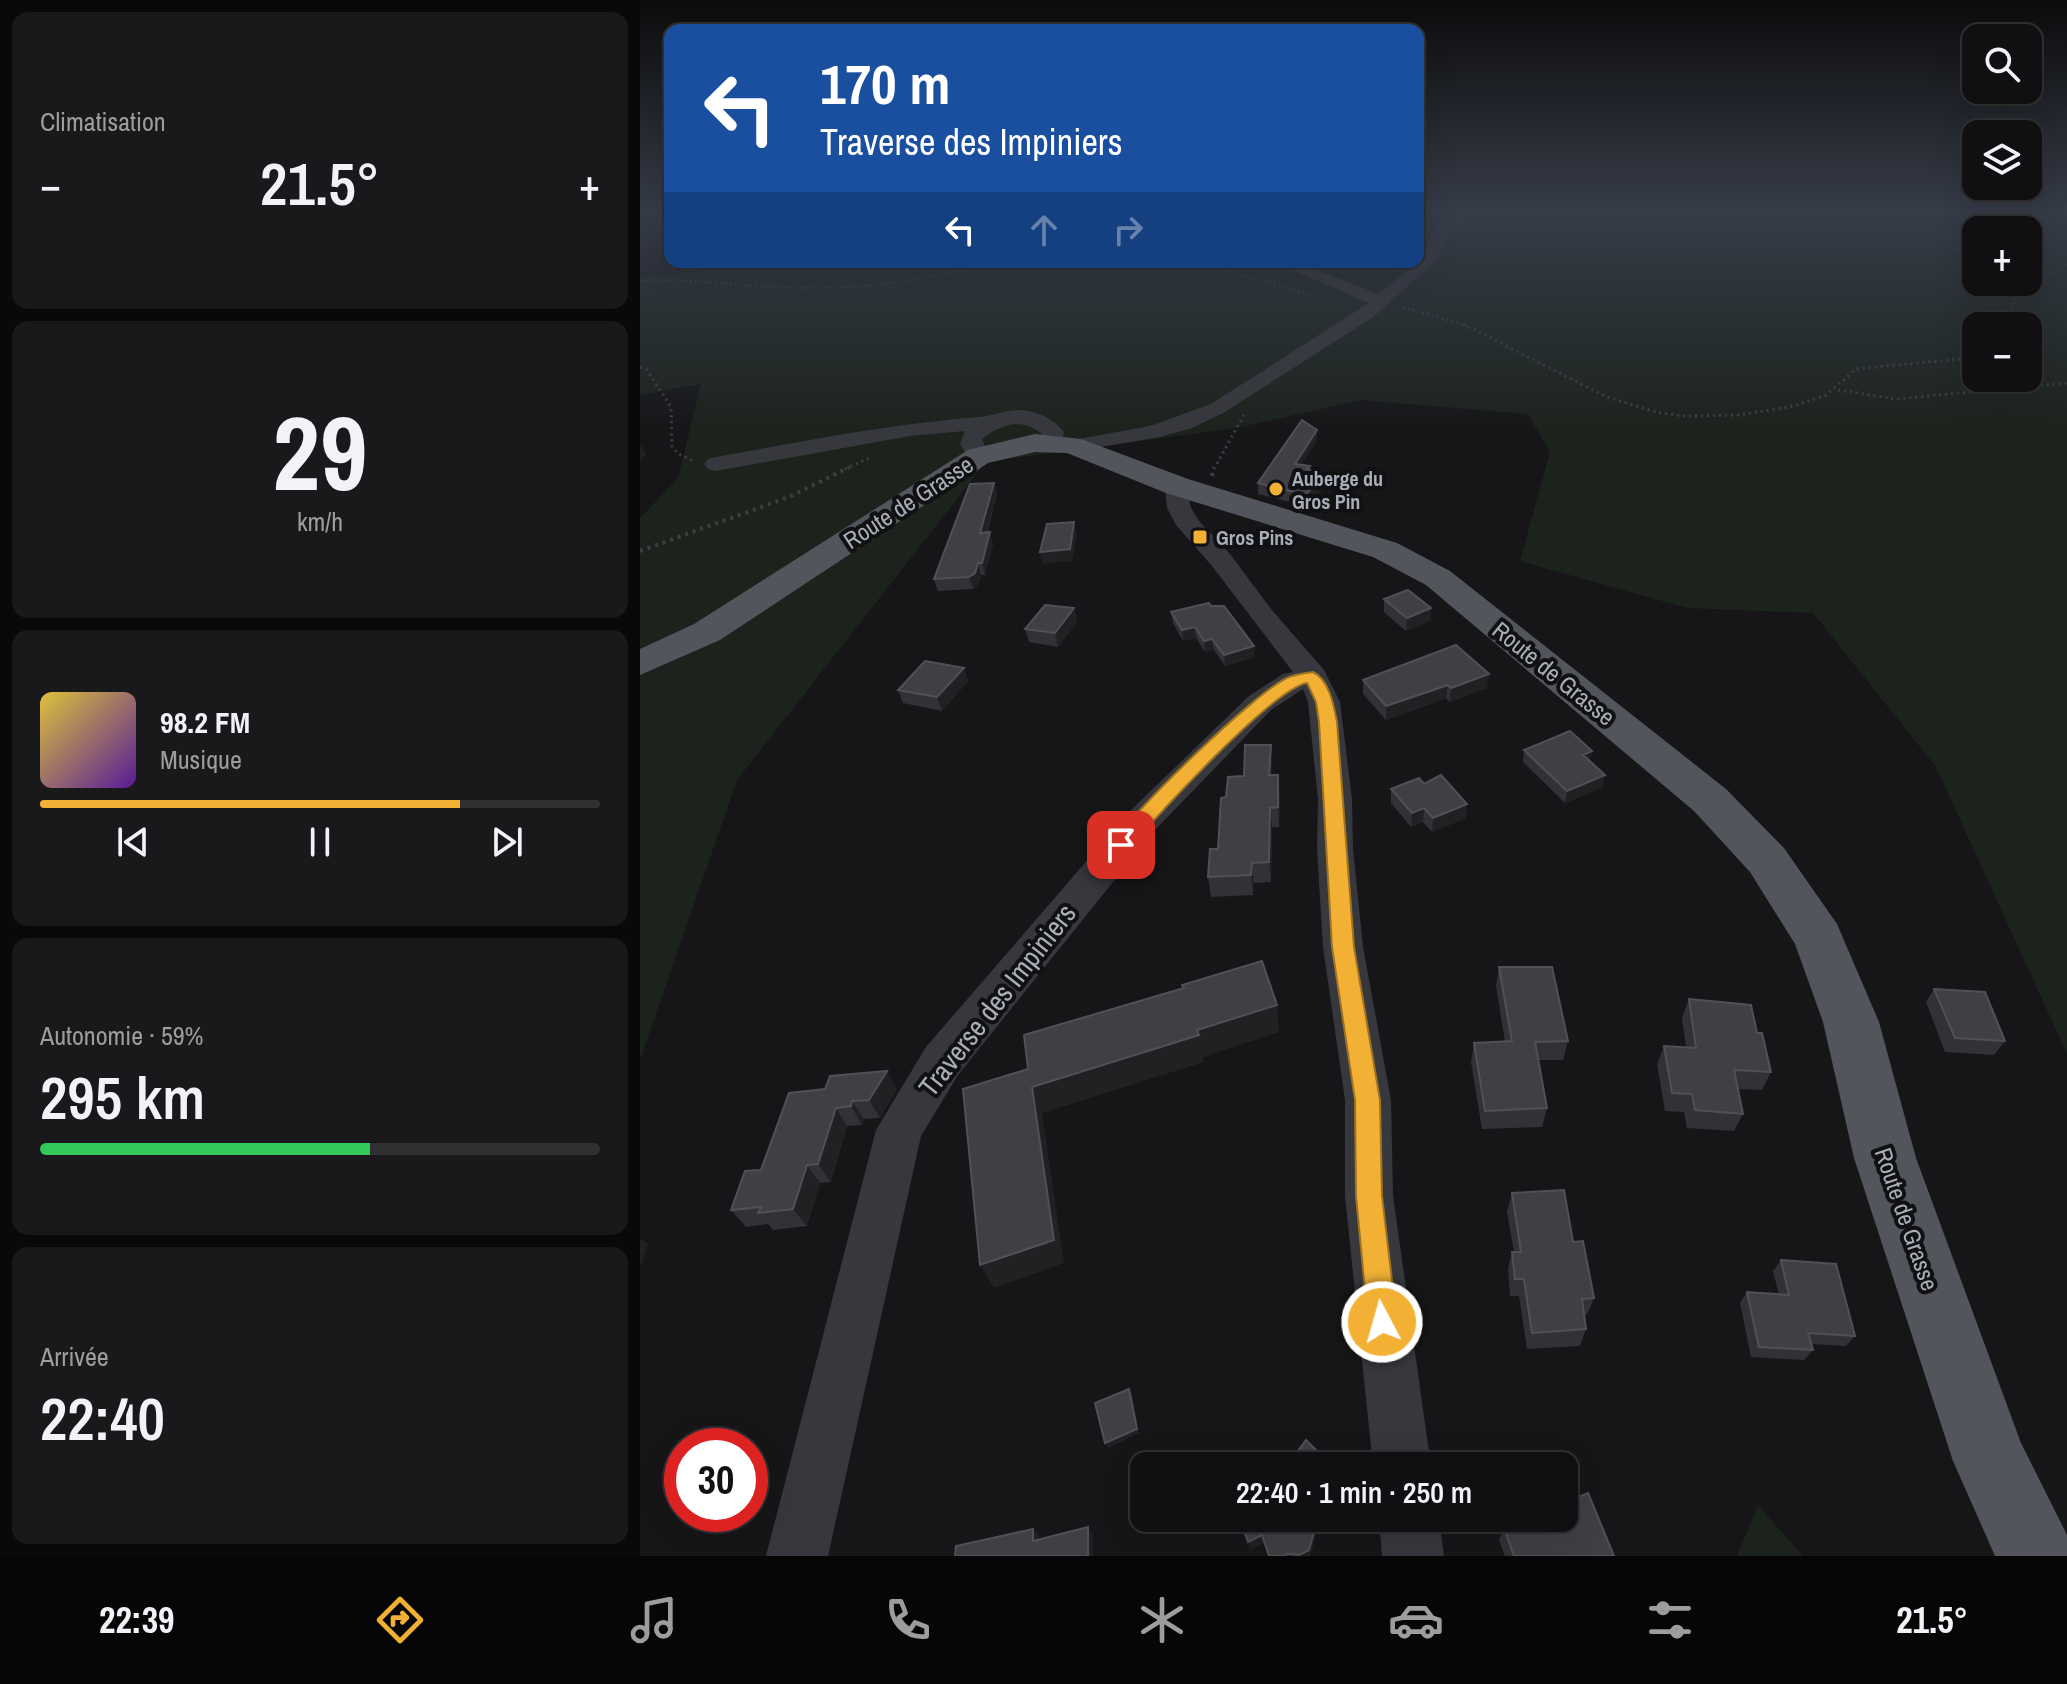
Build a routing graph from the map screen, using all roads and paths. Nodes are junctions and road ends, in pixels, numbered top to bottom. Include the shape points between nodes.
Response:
1 (785, 286) edge
2 (838, 286) edge
3 (1279, 286) edge
4 (1341, 286) edge
5 (1397, 286) edge
6 (2032, 286) edge
7 (1312, 295) dead end
8 (1380, 301) junction
9 (2009, 312) edge
10 (1962, 358) edge
11 (640, 367) edge
12 (2067, 383) edge
13 (1837, 390) junction
14 (1242, 393) junction
15 (989, 423) junction
16 (1061, 443) junction
17 (978, 456) junction
18 (872, 457) dead end
19 (716, 464) joint
20 (1190, 500) junction
21 (640, 549) edge
22 (640, 663) edge
23 (1313, 677) junction
24 (1400, 1452) edge
25 (1410, 1532) edge
26 (797, 1556) edge
27 (1413, 1556) edge
28 (2036, 1556) edge

1 - 2 path
3 - 7 path
4 - 8 street
5 - 8 street
6 - 9 path
8 - 13 path via 1466,325 1610,397 1653,412 1759,412 1810,404
8 - 14 street
10 - 13 path via 1869,365 1856,369
11 - 19 path via 671,407 672,446 677,453
12 - 13 path via 1896,399
14 - 16 street via 1184,423 1152,432
14 - 20 path via 1240,431
15 - 16 street via 1005,416 1028,416
15 - 17 street via 971,437
15 - 19 street via 910,429
16 - 17 main road, Route de Grasse via 1011,446
16 - 20 main road, Route de Grasse
17 - 22 main road, Route de Grasse via 707,632
18 - 21 path via 789,497
20 - 23 street
20 - 28 main road, Route de Grasse via 1302,522 1385,550 1438,578 1710,800 1767,860 1819,938 1851,1022 1885,1158 1990,1461
23 - 24 street via 1328,722 1343,947 1368,1100 1369,1196
23 - 26 street, Traverse des Impiniers via 1294,681 1260,703 1141,822 942,1061 899,1130
25 - 27 street

